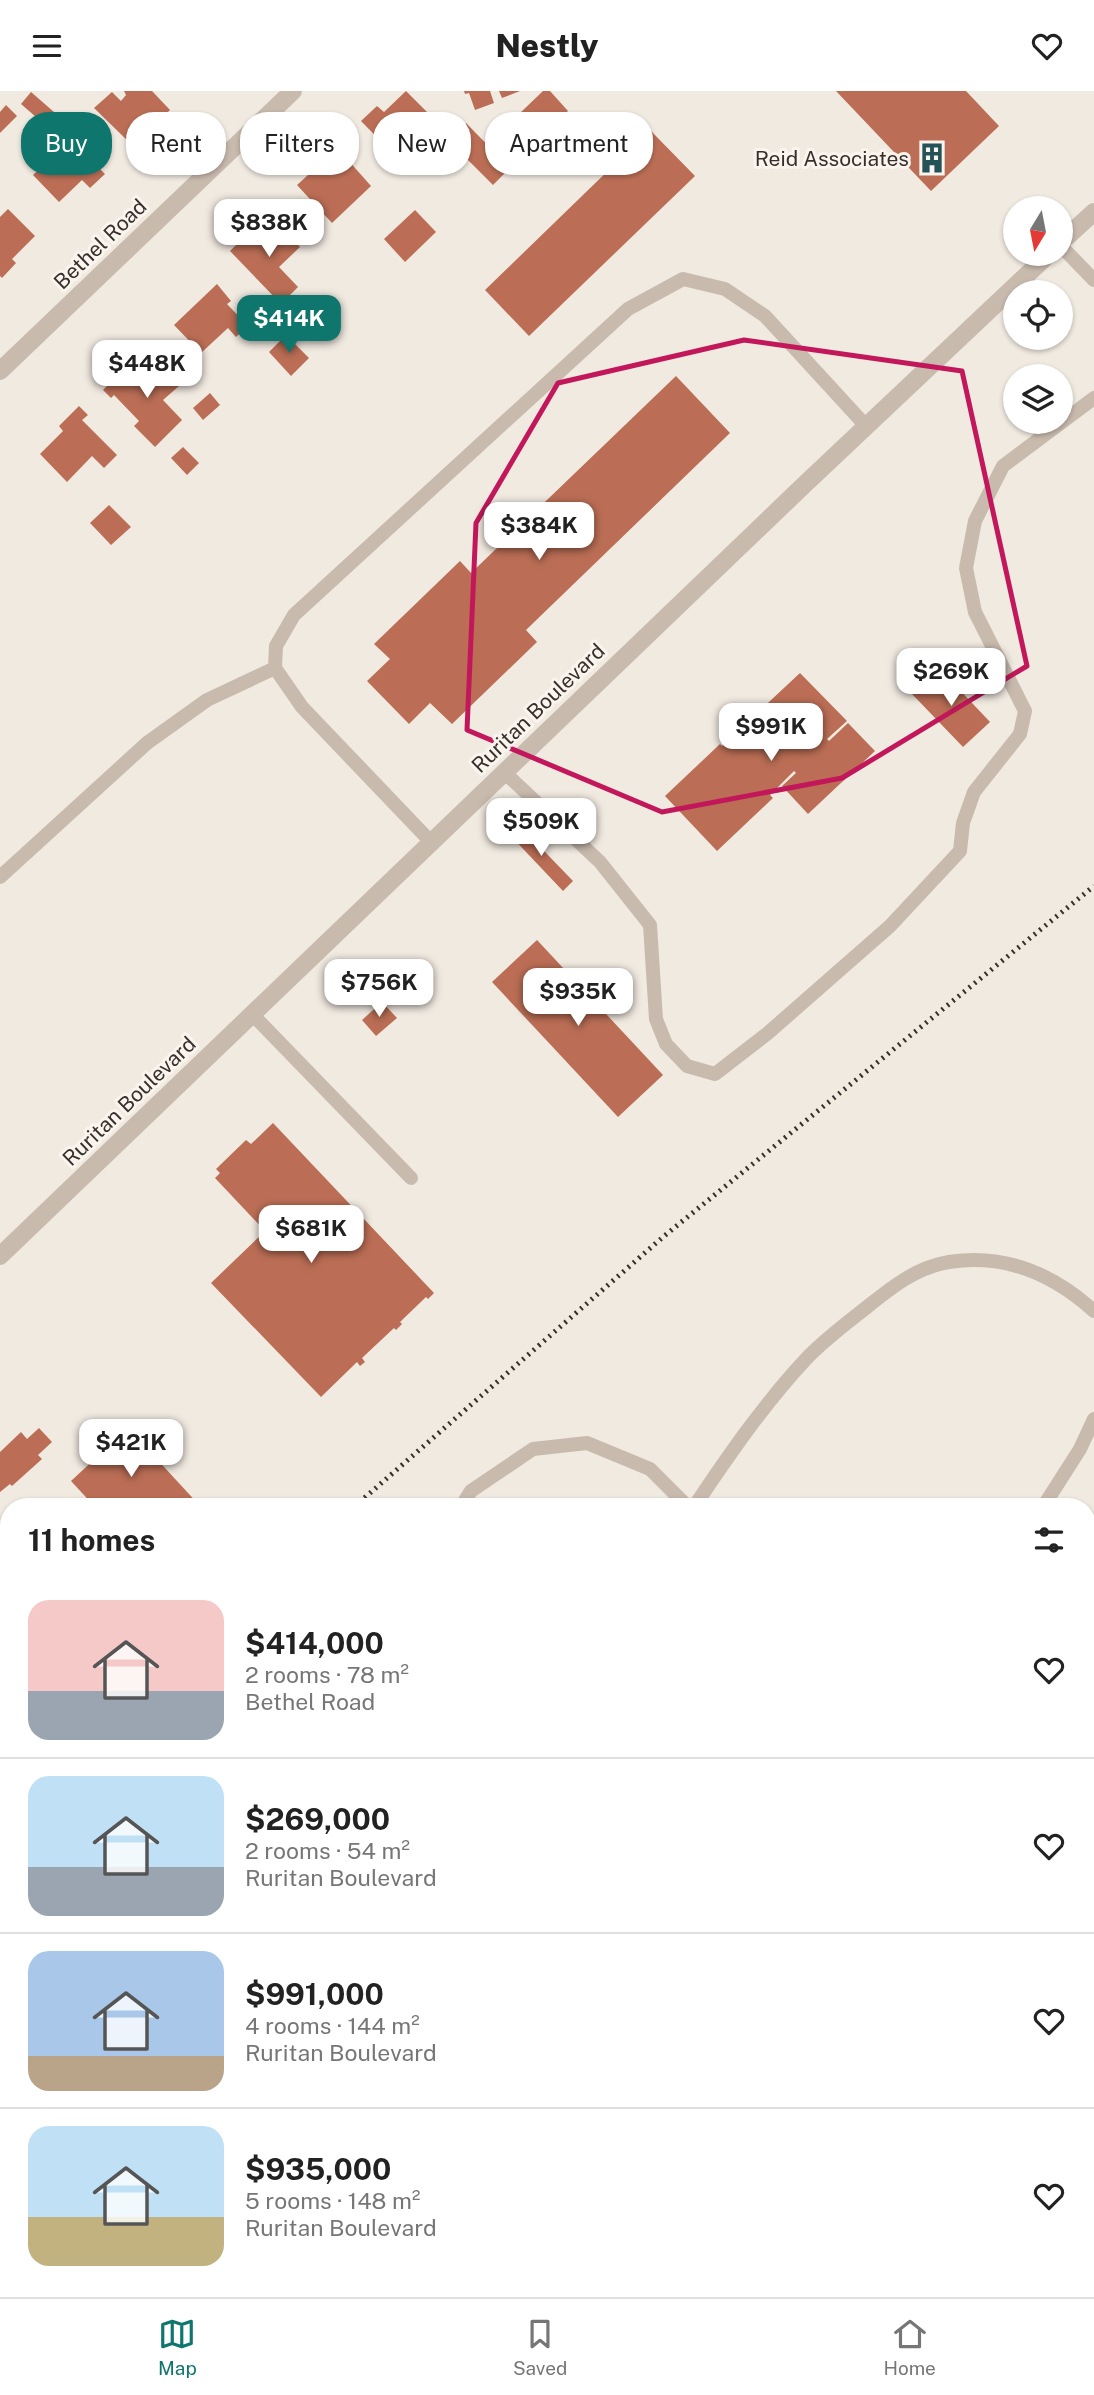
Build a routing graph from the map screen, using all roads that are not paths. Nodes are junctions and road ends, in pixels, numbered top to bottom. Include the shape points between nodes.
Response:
1 (293, 91) edge
2 (1094, 212) edge
3 (1073, 232) edge
4 (1073, 258) edge
5 (1036, 266) edge
6 (1094, 280) edge
7 (0, 371) edge
8 (1094, 398) edge
9 (866, 426) junction
10 (275, 668) junction
11 (504, 772) junction
12 (431, 842) junction
13 (0, 877) edge
14 (252, 1014) junction
15 (411, 1178) dead end
16 (0, 1256) edge
17 (1094, 1311) edge
18 (1094, 1419) edge
19 (467, 1498) edge
20 (679, 1498) edge
21 (700, 1498) edge
22 (1049, 1498) edge

1 - 7 street, Bethel Road
2 - 3 street
4 - 6 lane
5 - 9 street, Ruritan Boulevard
8 - 11 lane via 1003,466 975,521 967,568 975,612 1026,711 1020,734 974,792 963,823 960,851 890,926 715,1074 687,1066 666,1044 656,1019 650,925 600,862
9 - 10 lane via 765,316 725,289 683,279 628,309 294,615 276,646
9 - 11 street, Ruritan Boulevard
10 - 12 lane via 302,707
10 - 13 lane via 207,700 147,743
11 - 12 street, Ruritan Boulevard
12 - 14 street, Ruritan Boulevard
14 - 15 lane
14 - 16 street, Ruritan Boulevard
17 - 21 lane via 1072,1291 1039,1272 983,1259 947,1262 903,1278 807,1358
18 - 22 lane
19 - 20 lane via 533,1449 587,1443 650,1469

